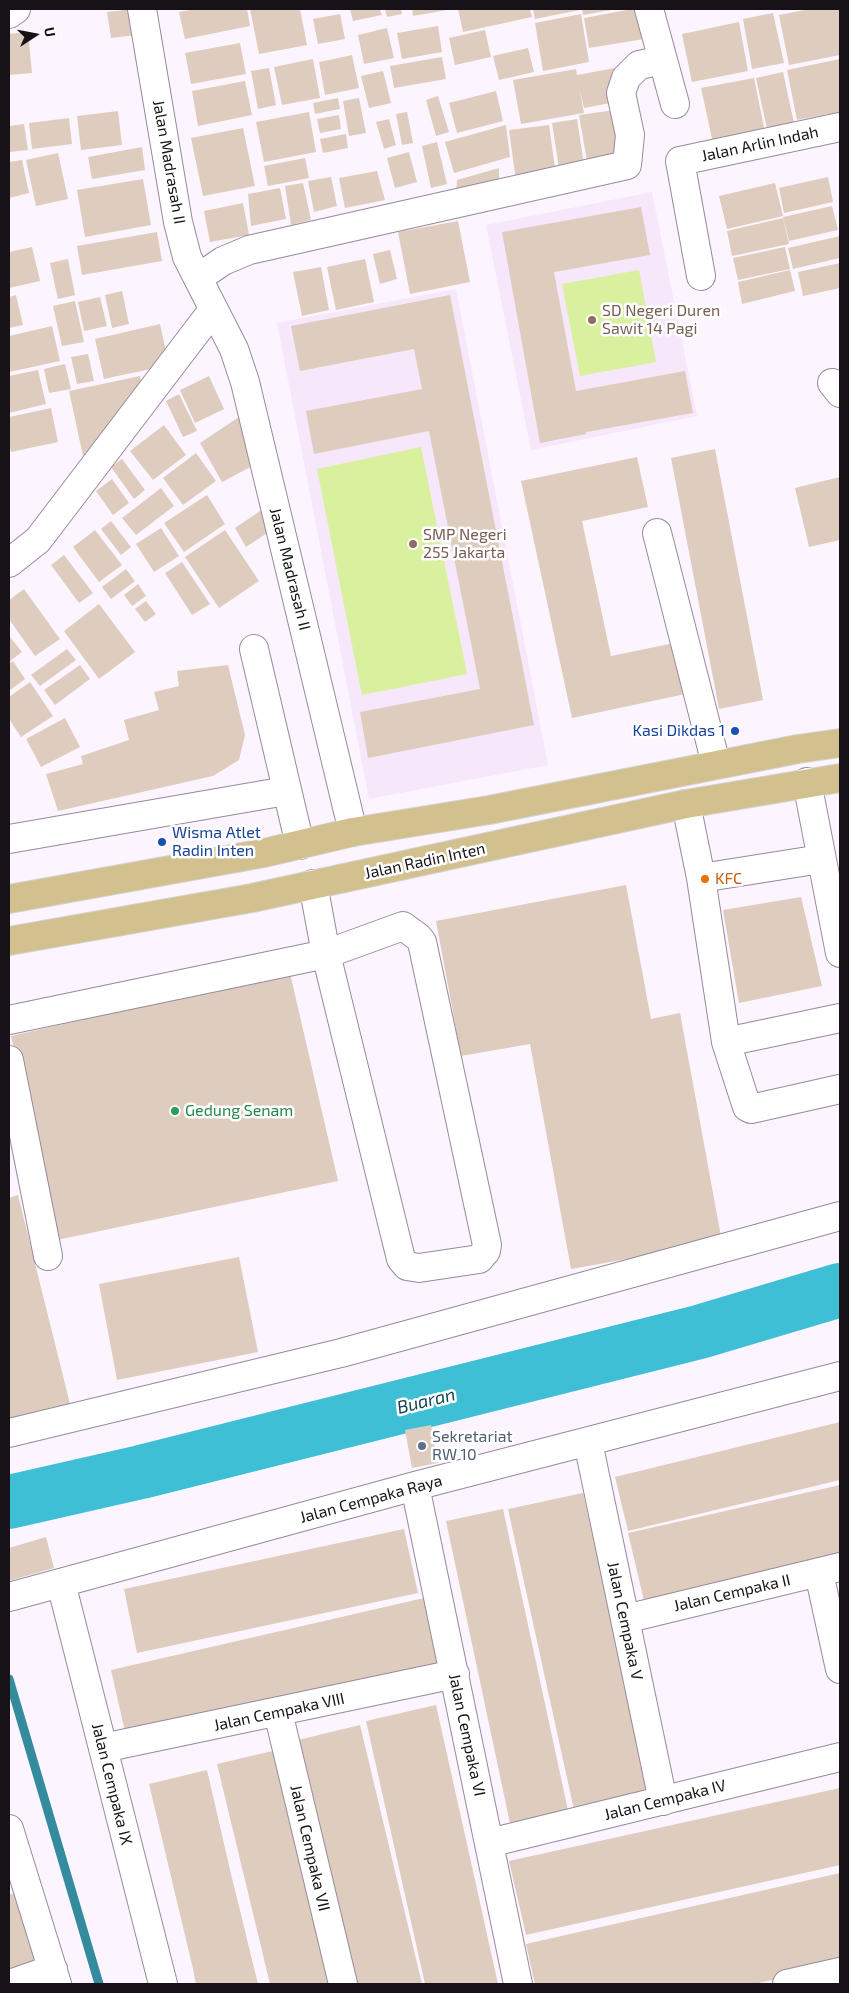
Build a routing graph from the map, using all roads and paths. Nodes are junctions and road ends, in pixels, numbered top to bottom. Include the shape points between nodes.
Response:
1 (16, 9) edge
2 (142, 9) edge
3 (656, 10) edge
4 (9, 14) edge
5 (663, 60) junction
6 (675, 104) dead end
7 (839, 134) edge
8 (701, 276) dead end
9 (198, 278) junction
10 (213, 310) junction
11 (657, 533) dead end
12 (9, 563) edge
13 (254, 650) dead end
14 (840, 743) edge
15 (716, 764) junction
16 (840, 778) edge
17 (807, 782) junction
18 (286, 791) junction
19 (686, 804) junction
20 (353, 832) junction
21 (9, 839) edge
22 (300, 845) junction
23 (821, 860) junction
24 (701, 878) junction
25 (313, 884) junction
26 (9, 899) edge
27 (9, 941) edge
28 (840, 953) edge
29 (326, 954) junction
30 (840, 1018) edge
31 (9, 1020) edge
32 (726, 1042) junction
33 (9, 1060) edge
34 (840, 1089) edge
35 (840, 1216) edge
36 (48, 1256) dead end
37 (840, 1376) edge
38 (9, 1433) edge
39 (588, 1442) junction
40 (415, 1486) junction
41 (830, 1570) edge
42 (60, 1584) junction
43 (14, 1596) edge
44 (625, 1619) junction
45 (840, 1669) edge
46 (455, 1674) junction
47 (278, 1712) junction
48 (103, 1748) junction
49 (840, 1757) edge
50 (662, 1801) junction
51 (9, 1829) edge
52 (489, 1844) junction
53 (840, 1972) edge
54 (55, 1977) edge
55 (10, 1984) edge
56 (163, 1984) edge
57 (343, 1984) edge
58 (518, 1984) edge
59 (787, 1984) edge

1 - 4 street
2 - 9 street, Jalan Madrasah II via 178,222 187,257
3 - 5 street
5 - 6 street
5 - 9 street via 639,65 626,78 622,93 630,135 627,165 249,250 223,261
7 - 8 street, Jalan Arlin Indah via 680,161
9 - 10 street, Jalan Madrasah II
10 - 12 street via 38,540
10 - 20 street, Jalan Madrasah II via 234,349 245,382
11 - 15 street
13 - 18 street
14 - 15 main road
15 - 20 main road via 488,810
16 - 17 main road, Jalan Radin Inten
17 - 19 main road, Jalan Radin Inten
17 - 23 street
18 - 21 street
18 - 22 street
19 - 24 street
19 - 25 main road, Jalan Radin Inten
20 - 22 main road
22 - 26 main road
23 - 24 street
23 - 28 street
24 - 32 street
25 - 27 main road, Jalan Radin Inten via 252,898
25 - 29 street
29 - 29 street via 401,1259 406,1266 419,1268 478,1259 487,1245 422,942 403,926
29 - 31 street
30 - 32 street
32 - 34 street via 748,1109
33 - 36 street
35 - 38 street via 341,1353
37 - 39 street, Jalan Cempaka Raya
39 - 40 street, Jalan Cempaka Raya
39 - 44 street, Jalan Cempaka V
40 - 42 street, Jalan Cempaka Raya
40 - 46 street, Jalan Cempaka VI
41 - 44 street, Jalan Cempaka II
41 - 45 street
42 - 43 street, Jalan Cempaka Raya
42 - 48 street, Jalan Cempaka IX
44 - 50 street, Jalan Cempaka V
46 - 47 street, Jalan Cempaka VIII
46 - 52 street, Jalan Cempaka VI
47 - 48 street, Jalan Cempaka VIII
47 - 57 street, Jalan Cempaka VII
48 - 56 street, Jalan Cempaka IX
49 - 50 street, Jalan Cempaka IV
50 - 52 street, Jalan Cempaka IV
51 - 54 street
52 - 58 street, Jalan Cempaka VI
53 - 59 street
54 - 55 street

